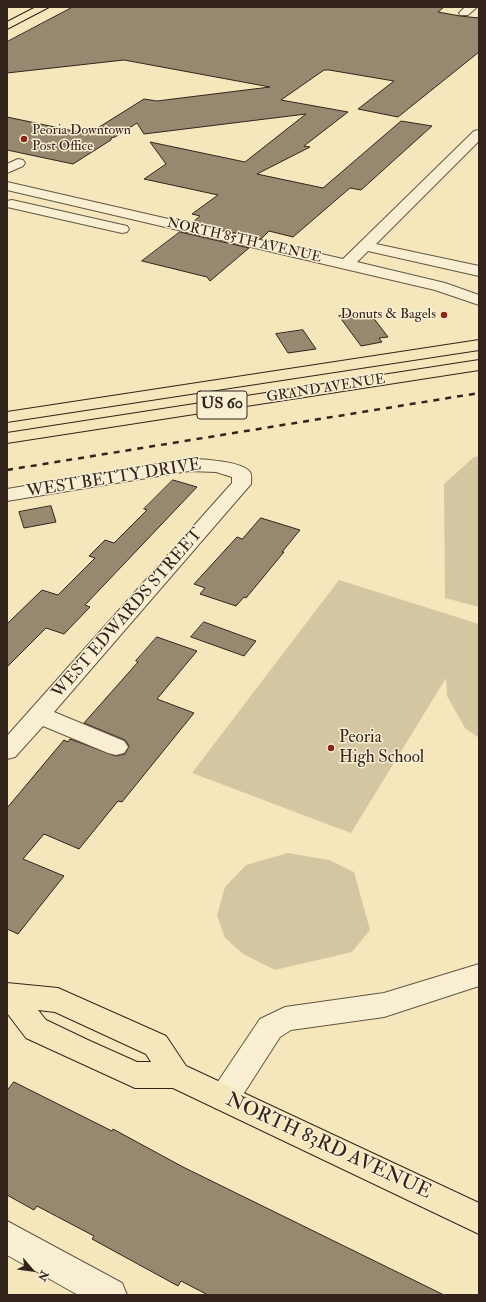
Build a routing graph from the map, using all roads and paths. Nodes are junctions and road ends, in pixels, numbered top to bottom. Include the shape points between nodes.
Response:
1 (44, 7) edge
2 (7, 26) edge
3 (479, 134) edge
4 (7, 186) edge
5 (30, 192) junction
6 (10, 206) edge
7 (168, 224) junction
8 (139, 232) dead end
9 (154, 236) dead end
10 (365, 246) junction
11 (346, 265) junction
12 (479, 271) edge
13 (478, 299) edge
14 (479, 345) edge
15 (479, 365) edge
16 (7, 416) edge
17 (7, 438) edge
18 (242, 474) joint
19 (7, 495) edge
20 (39, 715) junction
21 (116, 748) dead end
22 (7, 751) edge
23 (479, 975) edge
24 (9, 996) edge
25 (224, 1098) junction
26 (479, 1219) edge
27 (7, 1237) edge
28 (110, 1295) edge

1 - 2 main road
3 - 10 street
4 - 5 street, NORTH 85TH AVENUE
5 - 6 street
5 - 7 street, NORTH 85TH AVENUE
6 - 8 street
7 - 9 street
7 - 11 street, NORTH 85TH AVENUE
10 - 11 street
10 - 12 street
11 - 13 street, NORTH 85TH AVENUE via 440,286
14 - 16 main road, GRAND AVENUE / US 60
15 - 17 main road, GRAND AVENUE / US 60
18 - 19 street, WEST BETTY DRIVE via 227,467 189,464
18 - 20 street, WEST EDWARDS STREET via 241,484
20 - 21 street
20 - 22 street, WEST EDWARDS STREET
23 - 25 street via 384,1005 285,1019 270,1028
24 - 25 main road, NORTH 83RD AVENUE via 36,1028 80,1050 135,1075 176,1075
25 - 26 main road, NORTH 83RD AVENUE
27 - 28 street

